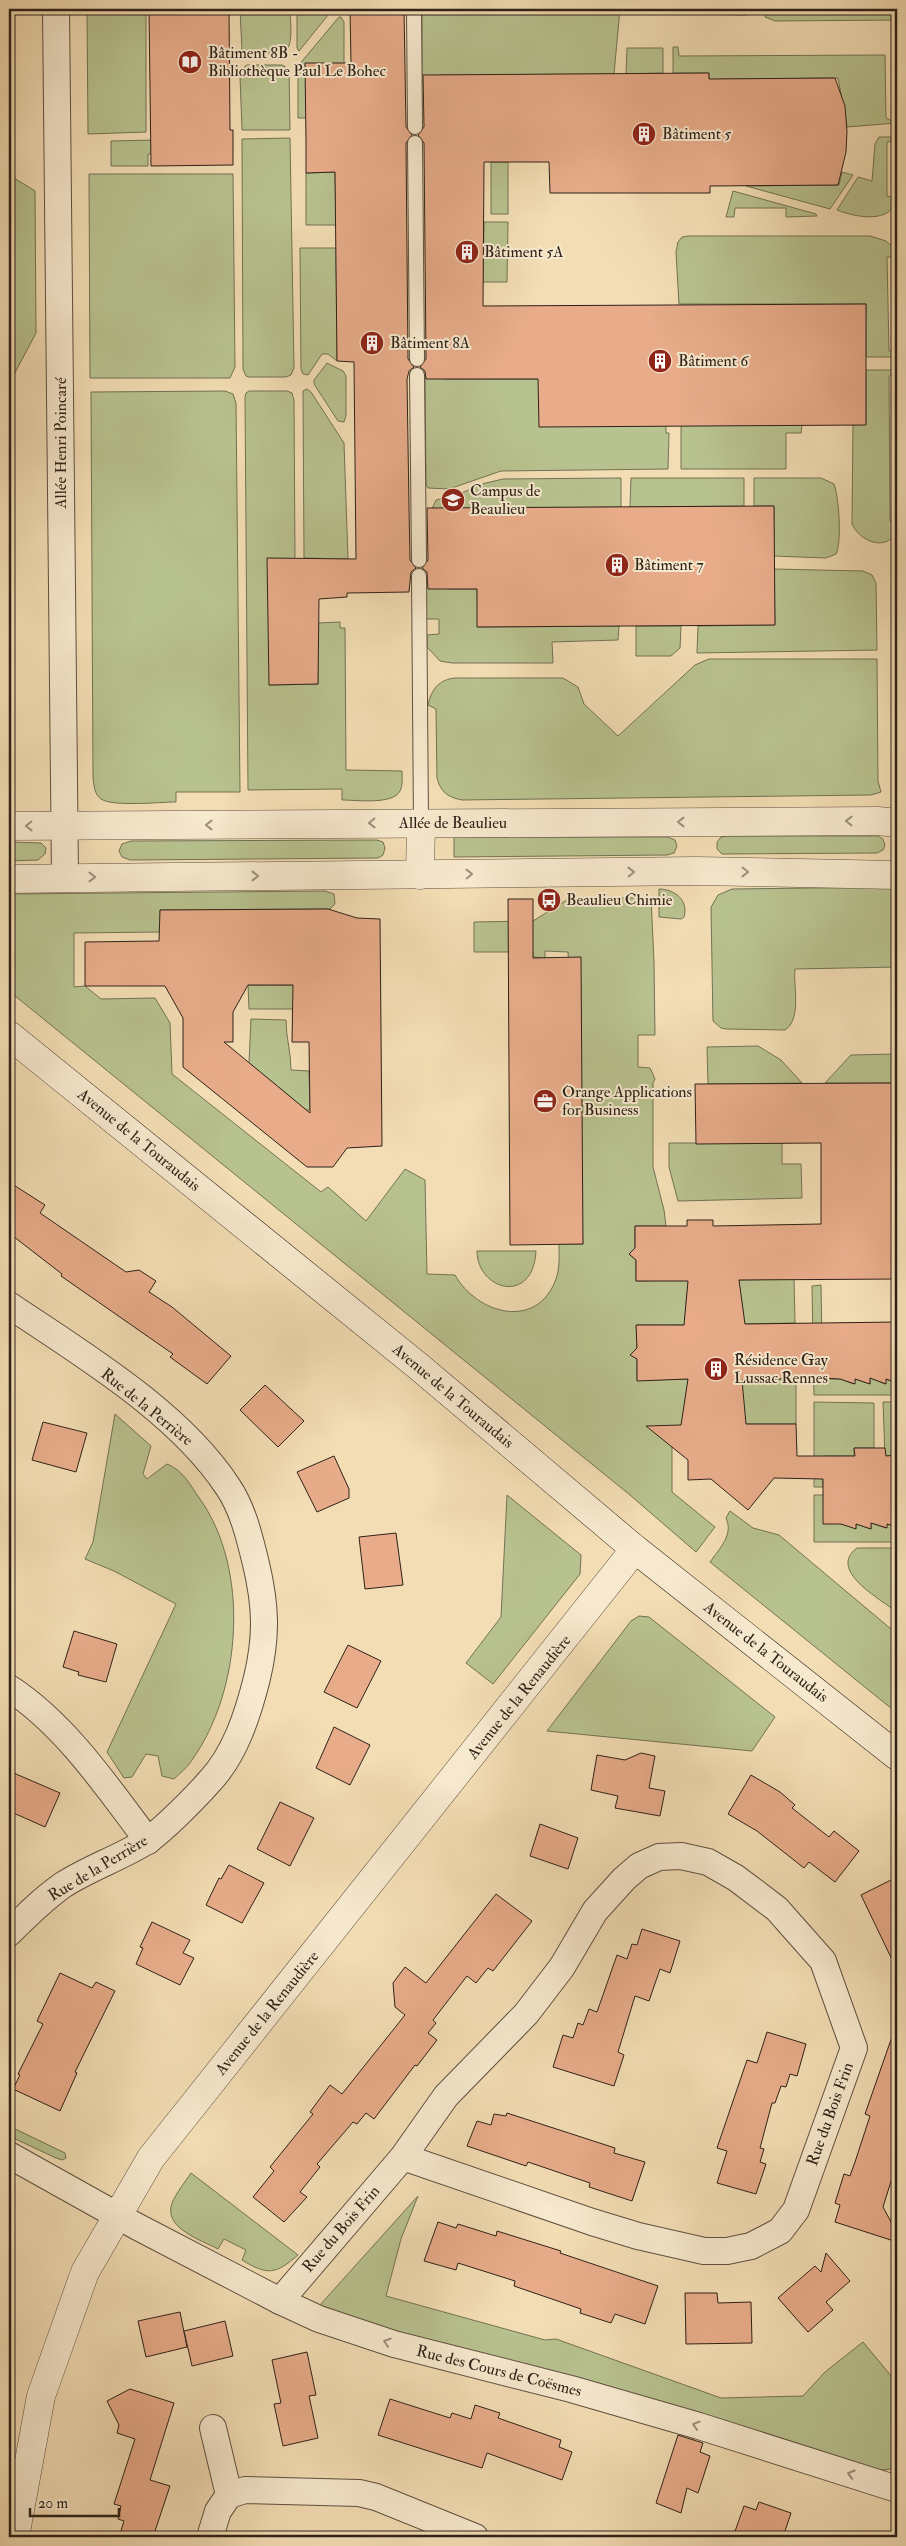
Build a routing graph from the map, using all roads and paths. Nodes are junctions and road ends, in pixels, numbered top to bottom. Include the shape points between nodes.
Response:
1 (56, 9) edge
2 (414, 9) edge
3 (415, 127) dead end
4 (415, 143) dead end
5 (417, 359) dead end
6 (418, 375) dead end
7 (419, 560) dead end
8 (419, 576) dead end
9 (421, 823) junction
10 (897, 823) edge
11 (64, 825) junction
12 (9, 826) edge
13 (420, 874) junction
14 (897, 875) edge
15 (65, 877) junction
16 (9, 879) edge
17 (9, 1035) edge
18 (9, 1305) edge
19 (635, 1549) junction
20 (9, 1688) edge
21 (897, 1756) edge
22 (148, 1840) junction
23 (9, 1933) edge
24 (9, 2155) edge
25 (403, 2157) junction
26 (117, 2215) junction
27 (280, 2301) junction
28 (212, 2428) dead end
29 (897, 2489) edge
30 (229, 2495) junction
31 (15, 2537) edge
32 (210, 2537) edge
33 (475, 2537) edge

1 - 11 street, Allée Henri Poincaré
2 - 3 lane
4 - 5 lane
6 - 7 lane
8 - 9 lane
10 -> 9 street, Allée de Beaulieu
9 -> 11 street, Allée de Beaulieu
9 - 13 street
11 -> 12 street, Allée de Beaulieu
11 - 15 street, Allée Henri Poincaré
13 -> 14 street via 696,871
15 -> 13 street
15 - 16 street
17 - 19 street, Avenue de la Touraudais via 418,1366
18 - 22 street, Rue de la Perrière via 142,1399 202,1453 230,1489 253,1552 264,1597 264,1630 260,1665 243,1724 211,1781
19 - 21 street, Avenue de la Touraudais
19 - 26 street, Avenue de la Renaudière via 151,2158
20 - 22 street via 46,1719 92,1768
22 - 23 street, Rue de la Perrière via 65,1885 34,1908
24 - 26 street, Rue des Cours de Coësmes
25 - 25 street, Rue du Bois Frin via 446,2096 526,2014 562,1967 594,1911 639,1866 659,1857 681,1856 708,1862 736,1878 777,1909 824,1961 854,2048 796,2210 780,2231 751,2246 704,2251 638,2236
25 - 27 street, Rue du Bois Frin
26 - 27 street, Rue des Cours de Coësmes
26 - 31 street, Avenue de la Renaudière via 85,2272 41,2396
29 -> 27 street, Rue des Cours de Coësmes via 571,2389 394,2344 319,2319
28 - 30 street
30 - 32 street via 218,2511
30 - 33 street via 245,2490 376,2496

